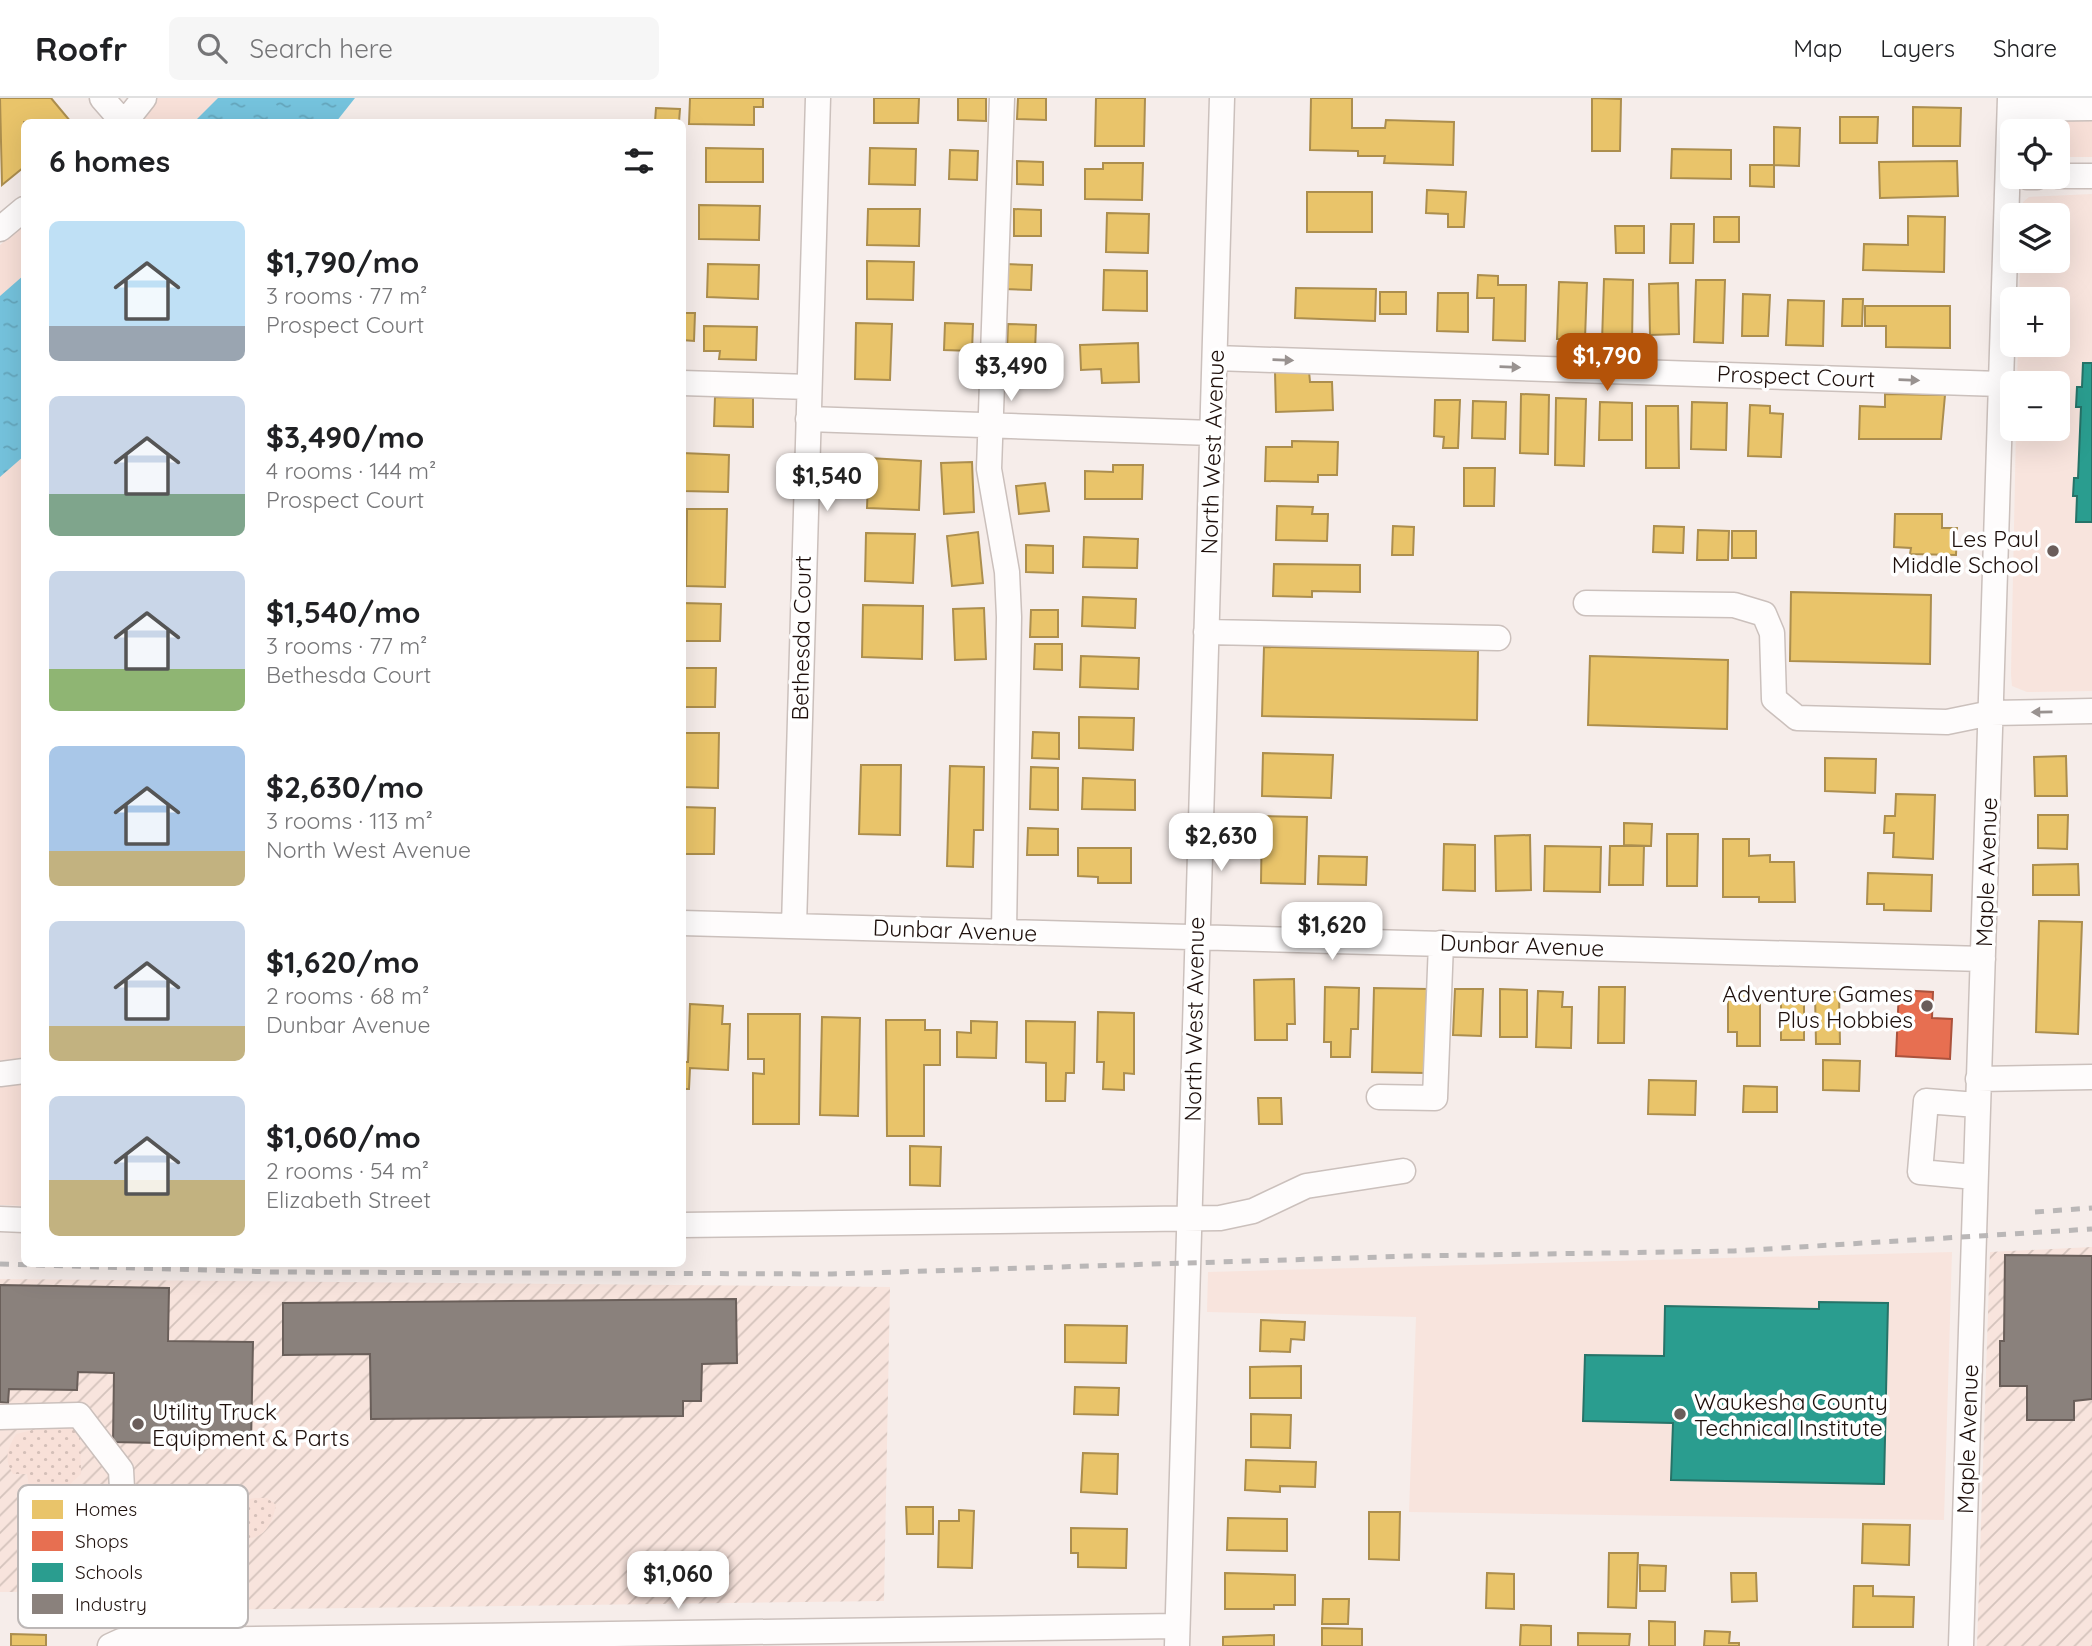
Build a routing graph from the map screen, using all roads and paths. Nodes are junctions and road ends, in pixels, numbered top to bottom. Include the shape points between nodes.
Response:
1 (102, 98) edge
2 (144, 98) edge
3 (818, 98) edge
4 (1002, 98) edge
5 (1222, 98) edge
6 (2010, 103) edge
7 (2081, 105) edge
8 (121, 119) edge
9 (126, 119) edge
10 (2070, 176) edge
11 (2092, 176) edge
12 (2014, 189) edge
13 (21, 212) edge
14 (0, 229) edge
15 (1214, 358) junction
16 (2001, 371) edge
17 (686, 383) edge
18 (2000, 384) joint
19 (809, 387) junction
20 (808, 419) junction
21 (990, 425) junction
22 (1212, 433) junction
23 (1586, 603) dead end
24 (1206, 632) junction
25 (1498, 639) dead end
26 (2092, 711) edge
27 (1991, 713) junction
28 (686, 923) edge
29 (794, 926) junction
30 (1004, 932) junction
31 (1195, 936) junction
32 (1441, 943) junction
33 (1983, 959) junction
34 (21, 1071) edge
35 (0, 1074) edge
36 (2092, 1077) edge
37 (1978, 1079) junction
38 (1379, 1097) dead end
39 (1977, 1105) junction
40 (1403, 1171) dead end
41 (1975, 1177) junction
42 (0, 1219) edge
43 (1190, 1219) junction
44 (21, 1220) edge
45 (686, 1225) edge
46 (0, 1417) edge
47 (122, 1485) edge
48 (1177, 1636) edge
49 (110, 1646) edge
50 (1961, 1646) edge

1 - 8 street
2 - 9 street
3 - 19 street, Bethesda Court
4 - 21 street
5 - 15 street, North West Avenue
6 - 7 street
10 - 11 street
12 - 16 street, Maple Avenue
13 - 14 street
15 -> 18 street, Prospect Court
15 - 22 street, North West Avenue
17 - 19 street
18 - 27 street, Maple Avenue
19 - 20 street, Bethesda Court
20 - 21 street
20 - 29 street, Bethesda Court
21 - 22 street
21 - 30 street via 989,469 1007,572 1009,617
22 - 24 street, North West Avenue
23 - 27 street via 1734,606 1764,614 1772,634 1774,699 1797,718 1947,722
24 - 25 street
24 - 31 street, North West Avenue
26 -> 27 street
27 - 33 street, Maple Avenue
28 - 29 street, Dunbar Avenue
29 - 30 street, Dunbar Avenue
30 - 31 street, Dunbar Avenue
31 - 32 street, Dunbar Avenue
31 - 43 street, North West Avenue
32 - 33 street, Dunbar Avenue
32 - 38 street via 1435,1098
33 - 37 street, Maple Avenue
34 - 35 street
36 - 37 street
37 - 39 street, Maple Avenue
39 - 41 street, Maple Avenue
39 - 41 street via 1926,1101 1920,1172
40 - 43 street via 1306,1186 1253,1211
41 - 50 street, Maple Avenue
42 - 44 street
43 - 45 street
43 - 48 street, North West Avenue
46 - 47 street via 79,1415 121,1470
48 - 49 street via 179,1640 121,1641

